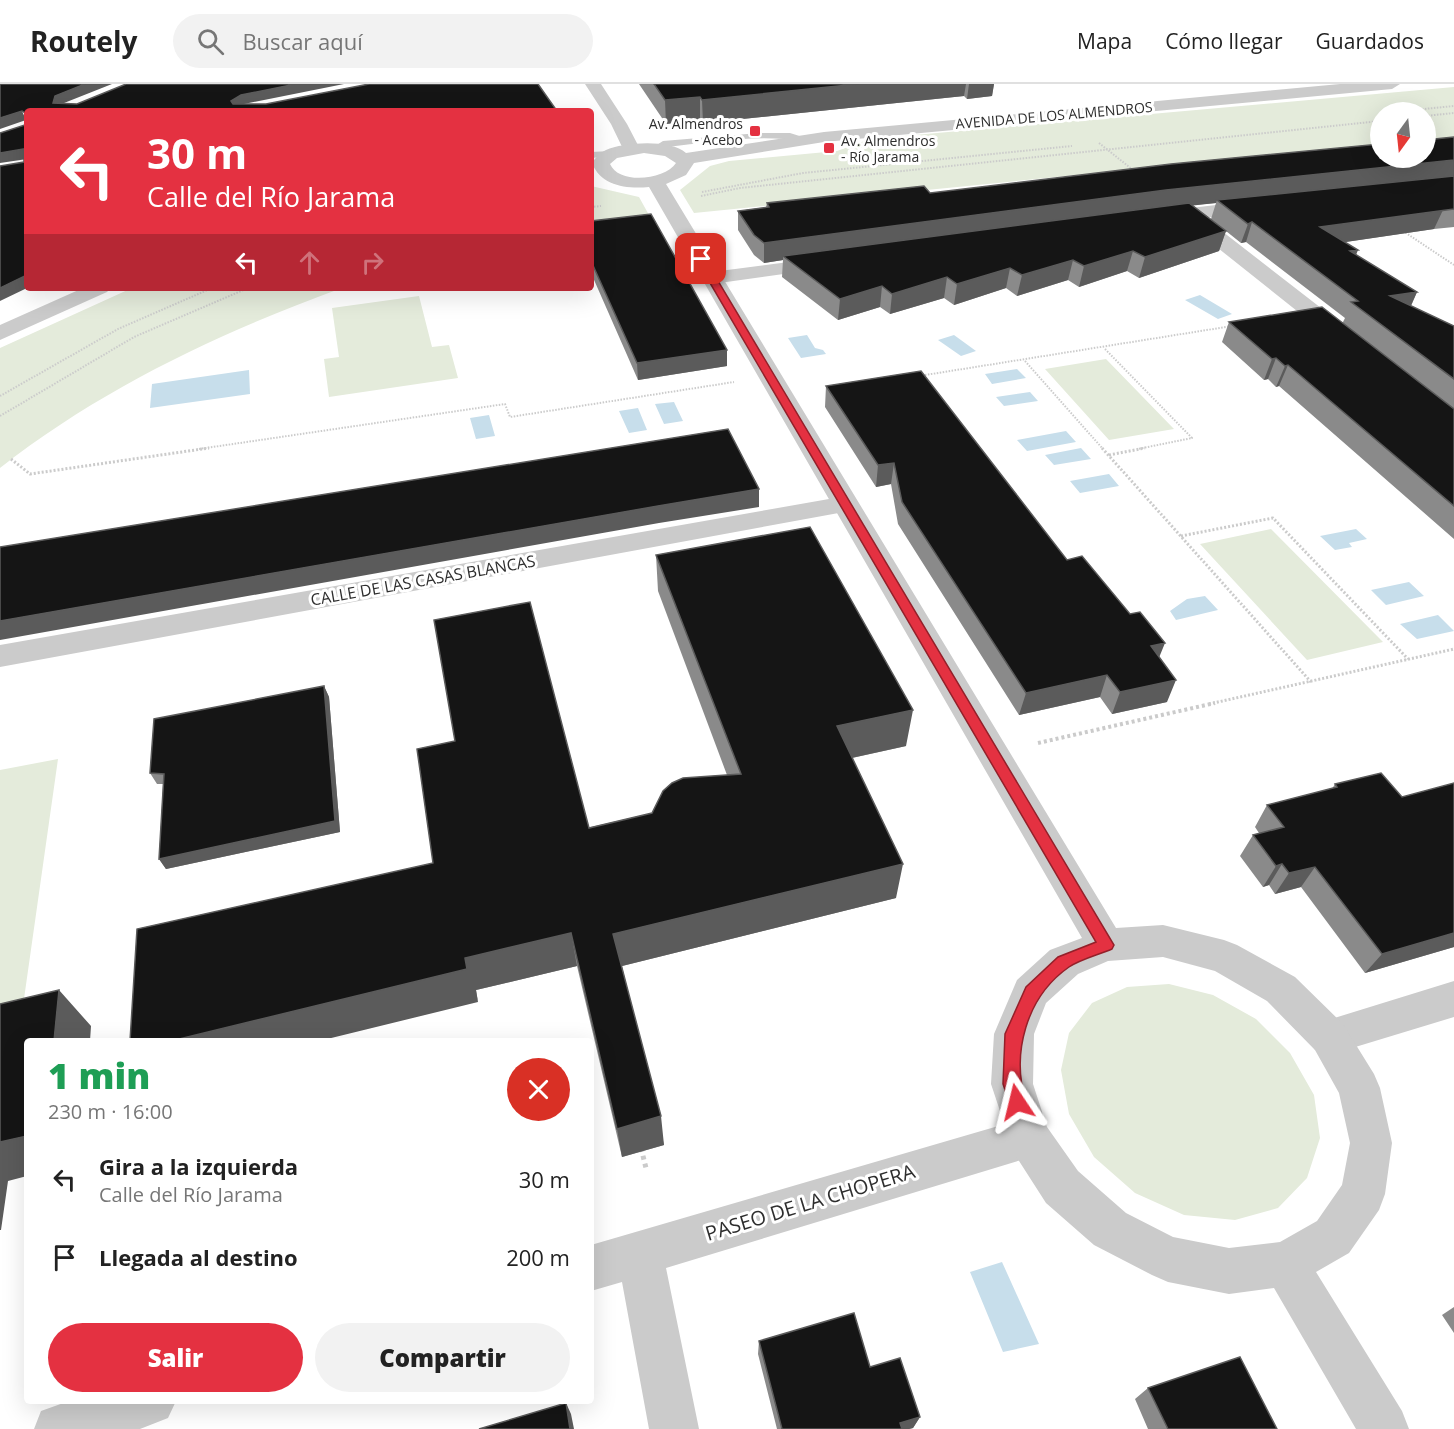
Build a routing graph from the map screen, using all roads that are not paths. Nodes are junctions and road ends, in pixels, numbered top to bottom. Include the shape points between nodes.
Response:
1 (593, 84) edge
2 (1392, 84) edge
3 (804, 139) junction
4 (657, 148) junction
5 (631, 149) junction
6 (683, 159) junction
7 (598, 162) edge
8 (655, 182) junction
9 (1271, 205) edge
10 (1188, 214) junction
11 (1137, 220) edge
12 (842, 261) edge
13 (712, 278) junction
14 (93, 291) edge
15 (0, 333) edge
16 (1362, 351) edge
17 (846, 504) junction
18 (0, 656) edge
19 (1106, 945) junction
20 (1454, 999) edge
21 (1329, 1036) junction
22 (1029, 1138) junction
23 (640, 1253) junction
24 (1285, 1264) junction
25 (594, 1268) edge
26 (141, 1404) edge
27 (59, 1429) edge
28 (674, 1429) edge
29 (1384, 1429) edge

1 - 5 street
2 - 3 street, AVENIDA DE LOS ALMENDROS
3 - 4 lane via 759,136 663,144
3 - 6 street, AVENIDA DE LOS ALMENDROS
4 - 5 street
4 - 6 street
5 - 7 street
6 - 8 street via 680,172
7 - 8 street via 609,176 624,181
8 - 13 street
9 - 10 street
10 - 11 street
10 - 16 street
12 - 13 street
13 - 17 street
14 - 15 street
17 - 18 street, CALLE DE LAS CASAS BLANCAS
17 - 19 street
19 - 21 street via 1163,941 1224,957 1281,989
19 - 22 street via 1064,962 1032,992 1014,1034 1012,1084
20 - 21 street
21 - 24 street via 1359,1088 1371,1143 1363,1194 1333,1237
22 - 23 street, PASEO DE LA CHOPERA
22 - 24 street via 1062,1187 1110,1229 1168,1259 1229,1270
23 - 25 street, PASEO DE LA CHOPERA
23 - 28 street
24 - 29 street
26 - 27 street

